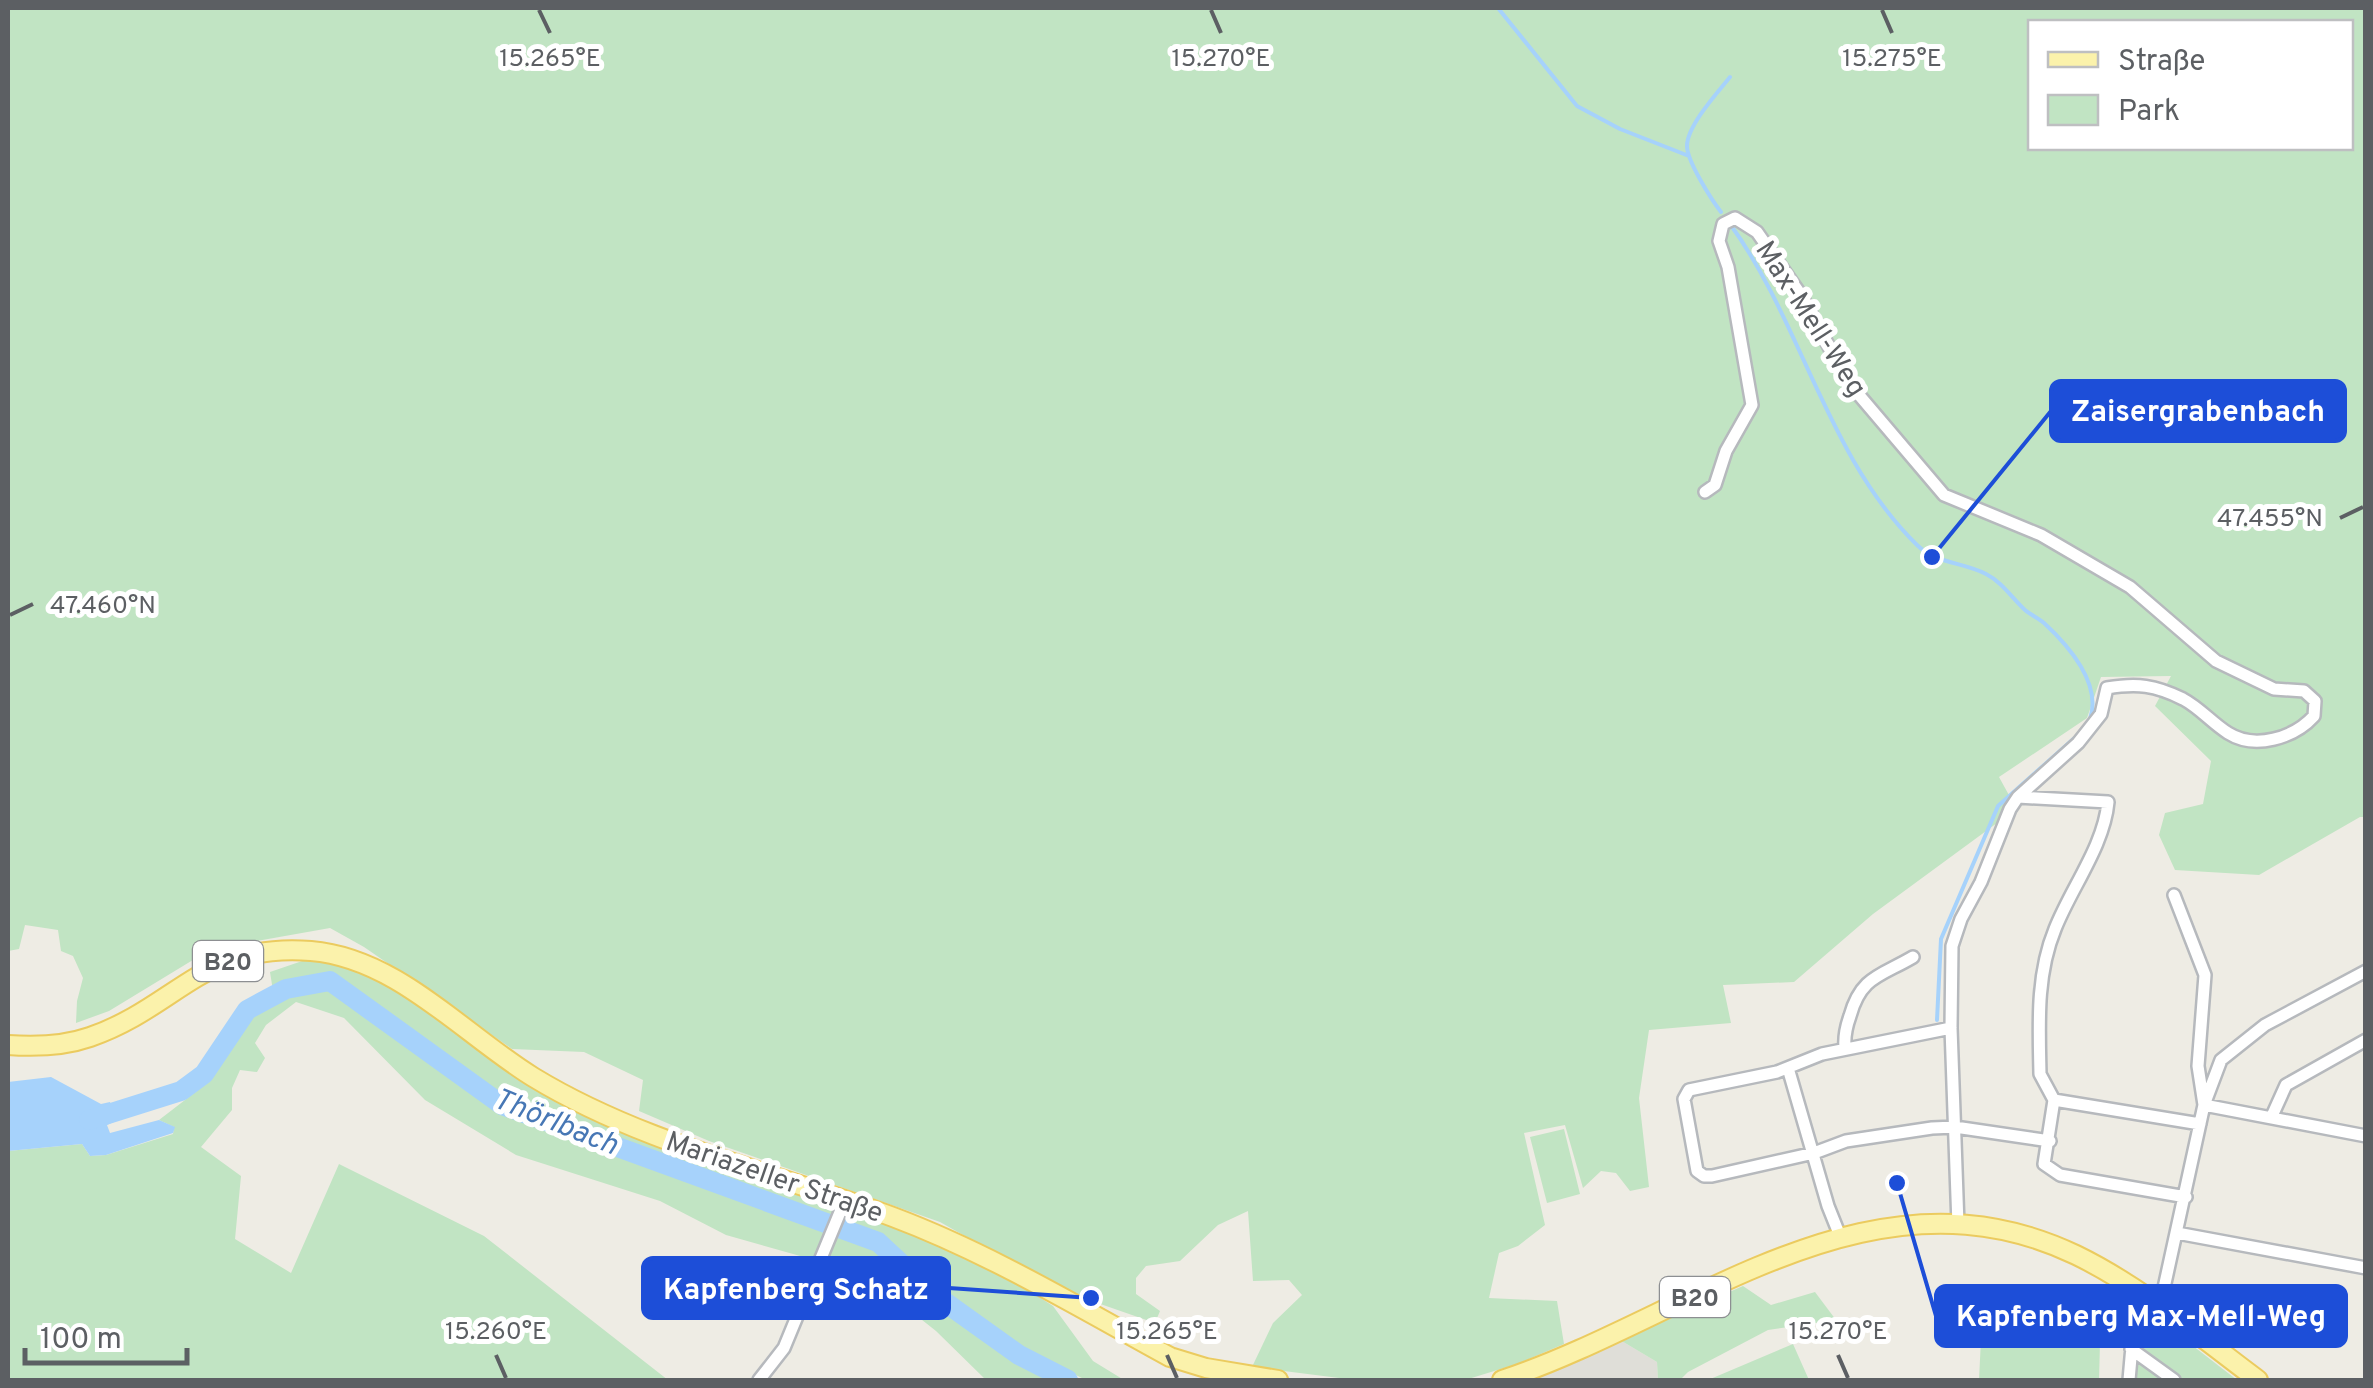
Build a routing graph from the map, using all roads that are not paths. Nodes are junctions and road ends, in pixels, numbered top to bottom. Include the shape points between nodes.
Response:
1 (1705, 492) dead end
2 (2018, 797) junction
3 (2174, 895) dead end
4 (1913, 957) dead end
5 (2366, 971) edge
6 (1951, 1028) junction
7 (2366, 1040) edge
8 (8, 1045) edge
9 (1845, 1048) junction
10 (1788, 1068) junction
11 (2054, 1100) junction
12 (2204, 1106) junction
13 (2272, 1116) junction
14 (2200, 1124) junction
15 (1955, 1127) junction
16 (2366, 1136) edge
17 (2050, 1141) junction
18 (1814, 1153) junction
19 (2186, 1197) junction
20 (844, 1203) junction
21 (1958, 1225) junction
22 (2178, 1233) junction
23 (1840, 1236) junction
24 (2366, 1268) edge
25 (2156, 1304) junction
26 (2131, 1349) junction
27 (759, 1380) edge
28 (1278, 1380) edge
29 (1502, 1380) edge
30 (2130, 1380) edge
31 (2174, 1380) edge
32 (2258, 1380) edge

1 - 2 street, Max-Mell-Weg via 1752,406 1719,241 1723,224 1735,218 1758,232 1848,382 1944,496 2040,534 2130,588 2216,661 2274,689 2304,691 2315,702 2314,716 2288,736 2250,740 2230,735 2185,700 2137,683 2107,688 2102,714 2078,744
2 - 6 street, Max-Mell-Weg via 1952,946
2 - 11 street via 2108,802 2041,976 2040,1074
3 - 12 street via 2206,975 2198,1066
4 - 9 street via 1863,985
5 - 12 street via 2265,1025 2221,1060
6 - 9 street
6 - 15 street, Max-Mell-Weg
7 - 13 street via 2286,1085
8 - 20 main road, Mariazeller Straße / B20 via 90,1037 225,962 275,951 325,953 394,980 578,1104
9 - 10 street
10 - 18 street
10 - 18 street via 1686,1092 1697,1171 1712,1176
11 - 14 street
11 - 17 street
12 - 13 street
12 - 14 street
13 - 16 street
14 - 19 street
15 - 17 street
15 - 18 street via 1883,1133
15 - 21 street, Max-Mell-Weg
17 - 19 street via 2044,1164 2060,1175
18 - 23 street
19 - 22 street
20 - 27 street via 784,1348
20 - 28 main road, Mariazeller Straße / B20 via 944,1238 1170,1357
21 - 23 main road, B20
21 - 25 main road, B20 via 2058,1248
22 - 24 street
22 - 25 street
23 - 29 main road, B20
25 - 26 street via 2139,1324
25 - 32 main road, B20
26 - 30 street
26 - 31 street

